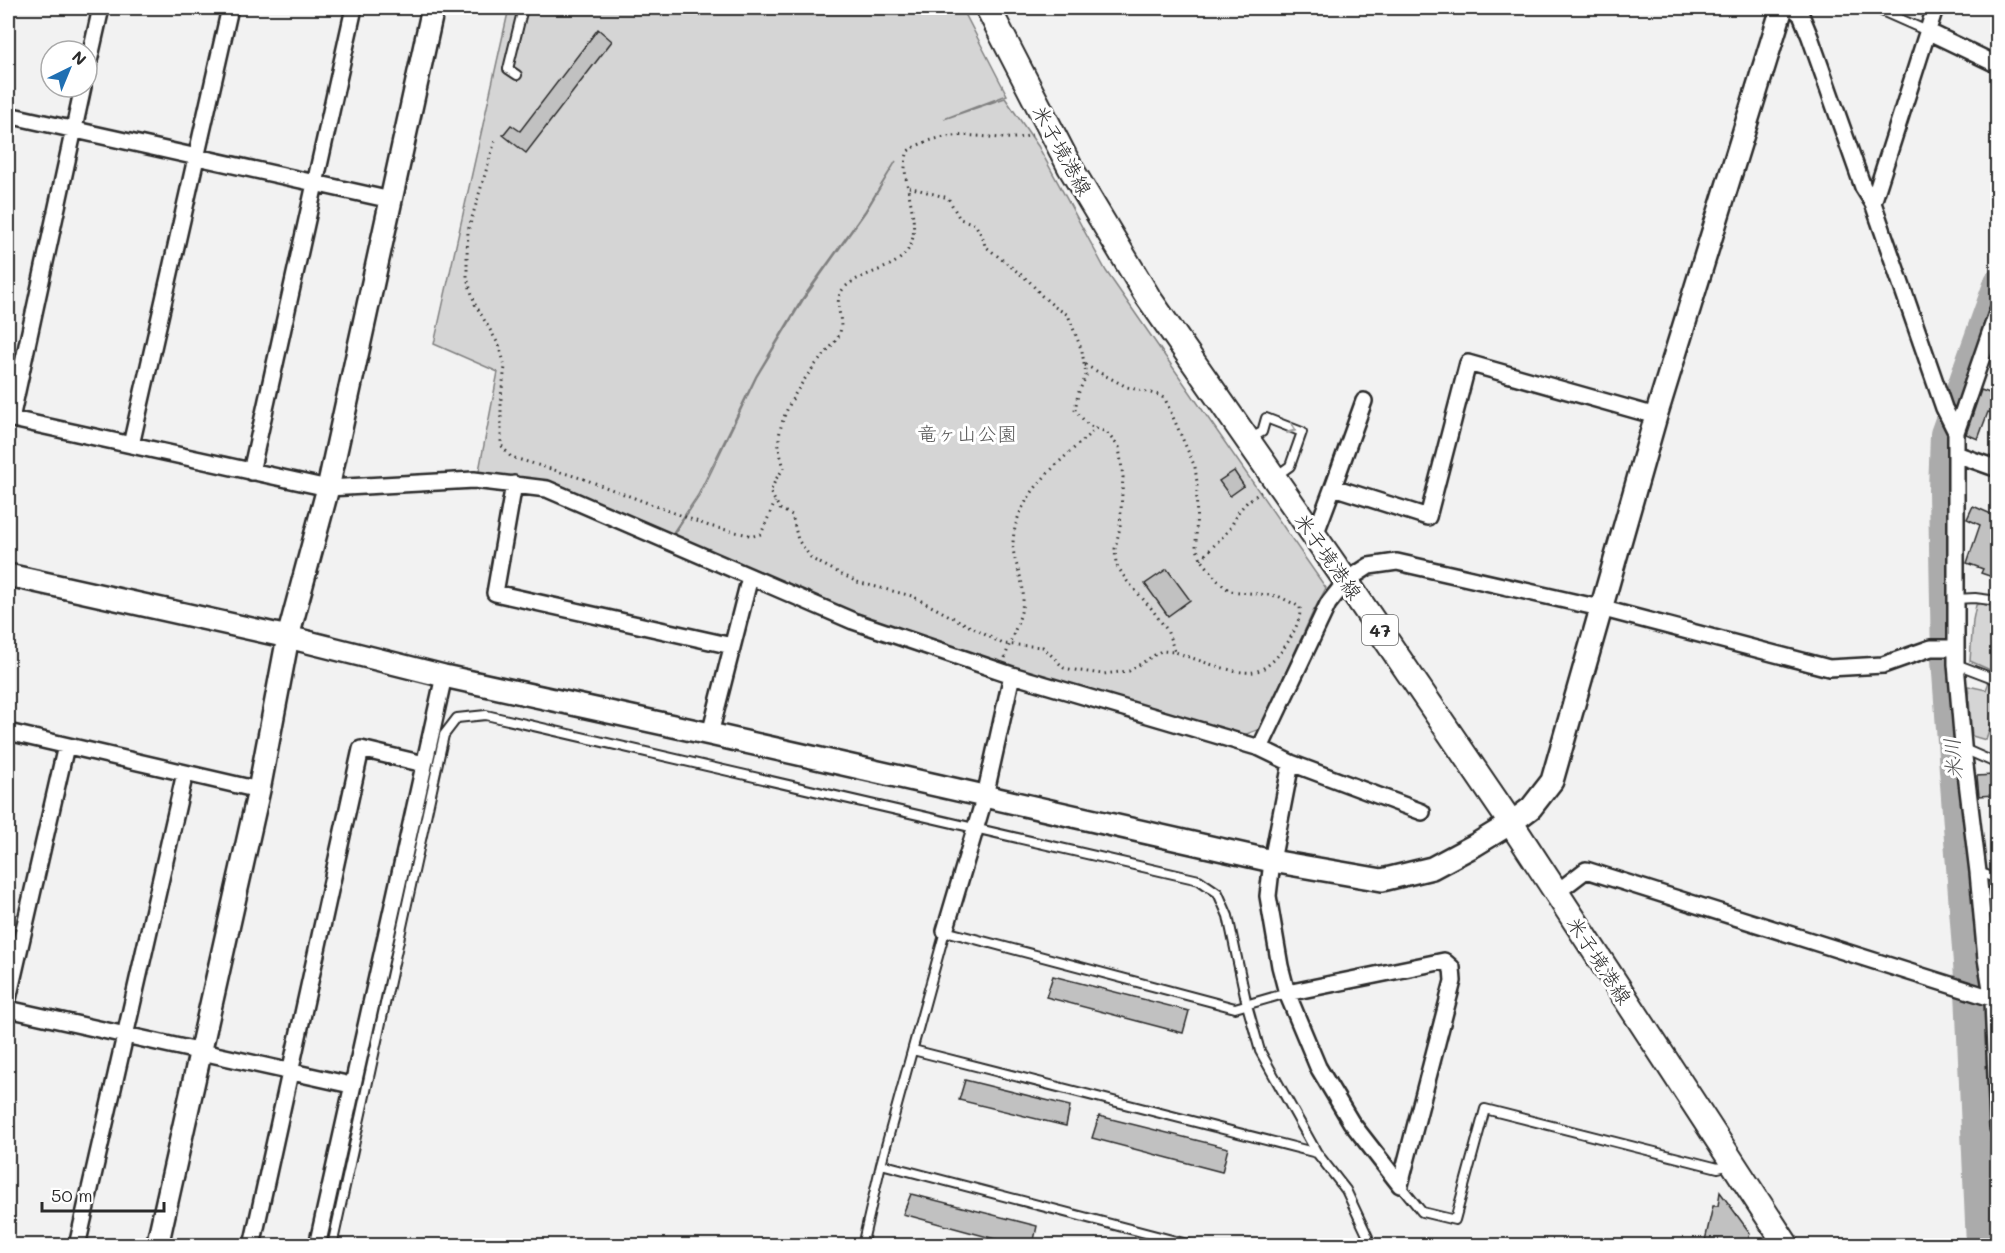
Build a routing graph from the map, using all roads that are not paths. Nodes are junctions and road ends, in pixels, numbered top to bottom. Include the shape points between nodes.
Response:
1 (101, 8) edge
2 (230, 8) edge
3 (354, 8) edge
4 (433, 8) edge
5 (523, 8) edge
6 (988, 8) edge
7 (1782, 8) edge
8 (1794, 8) edge
9 (1875, 8) edge
10 (1935, 8) edge
11 (1927, 31) junction
12 (94, 39) edge
13 (1998, 66) edge
14 (517, 75) dead end
15 (80, 99) edge
16 (8, 115) edge
17 (73, 130) junction
18 (195, 157) junction
19 (314, 183) junction
20 (391, 200) junction
21 (1873, 203) junction
22 (1998, 310) edge
23 (1364, 401) dead end
24 (1656, 416) junction
25 (9, 418) edge
26 (1956, 432) junction
27 (1248, 440) junction
28 (130, 445) junction
29 (1956, 454) junction
30 (1998, 469) edge
31 (251, 472) junction
32 (514, 484) junction
33 (1269, 484) junction
34 (1334, 487) junction
35 (328, 488) junction
36 (1315, 535) junction
37 (8, 575) edge
38 (750, 577) junction
39 (1346, 581) junction
40 (1955, 599) junction
41 (1998, 601) edge
42 (1600, 608) junction
43 (288, 637) junction
44 (732, 646) junction
45 (1956, 648) junction
46 (1956, 664) junction
47 (1006, 673) junction
48 (444, 676) junction
49 (1998, 680) edge
50 (8, 732) edge
51 (710, 734) junction
52 (66, 746) junction
53 (1260, 748) junction
54 (1963, 748) junction
55 (1291, 763) junction
56 (423, 764) junction
57 (1998, 764) edge
58 (185, 773) junction
59 (259, 790) junction
60 (985, 796) junction
61 (1422, 812) dead end
62 (1511, 823) junction
63 (976, 828) junction
64 (1272, 861) junction
65 (1978, 872) junction
66 (1998, 879) edge
67 (1556, 893) junction
68 (945, 931) junction
69 (1287, 993) junction
70 (8, 999) edge
71 (1995, 1000) edge
72 (1247, 1005) junction
73 (8, 1009) edge
74 (125, 1035) junction
75 (913, 1050) junction
76 (200, 1052) junction
77 (290, 1071) junction
78 (351, 1085) junction
79 (1998, 1128) edge
80 (1317, 1153) junction
81 (1732, 1163) junction
82 (881, 1164) junction
83 (1400, 1185) junction
84 (77, 1245) edge
85 (158, 1245) edge
86 (252, 1245) edge
87 (317, 1245) edge
88 (332, 1245) edge
89 (862, 1245) edge
90 (1195, 1245) edge
91 (1369, 1245) edge
92 (1787, 1245) edge

1 - 12 street
2 - 18 street
3 - 19 street
4 - 20 street
5 - 14 lane via 508,69
6 - 27 main road, 米子境港線 / 47 via 1071,167 1148,297
7 - 24 street
8 - 21 street via 1810,37 1863,187
9 - 11 lane
10 - 11 street
11 - 13 street
11 - 21 street
15 - 17 street
16 - 17 street
17 - 18 street
17 - 25 street
18 - 19 street
18 - 28 street
19 - 20 street
19 - 31 street
20 - 35 street
21 - 26 street via 1944,408
22 - 26 street
23 - 34 street
24 - 34 street via 1468,363 1428,517
24 - 42 street
25 - 28 street
26 - 29 street
27 - 33 main road, 米子境港線 / 47
27 -> 33 lane via 1262,432 1266,418 1302,432 1290,466
28 - 31 street
29 - 30 street
29 - 40 street
31 - 35 street
32 - 35 street via 474,480
32 - 38 street via 548,489
32 - 44 street via 495,593
33 - 36 main road, 米子境港線 / 47
34 - 36 street
35 - 43 street
36 - 39 main road, 米子境港線 / 47
37 - 43 street
38 - 44 street
38 - 47 street via 853,621
39 - 42 street via 1369,566 1397,562
39 - 53 street via 1328,604
39 - 62 main road, 米子境港線 / 47
40 - 41 lane
40 - 45 street
42 - 45 street via 1829,668 1883,665 1931,648
42 - 62 street via 1552,781 1531,808
43 - 48 street
43 - 59 street
44 - 51 street
45 - 46 street
46 - 49 lane
46 - 54 street
47 - 53 street
47 - 60 street
48 - 51 street
48 - 56 street
50 - 52 street
51 - 60 street
52 - 58 street
52 - 70 street
53 - 55 street
54 - 57 lane
54 - 65 street
55 - 61 street
55 - 64 street
56 - 77 street via 361,749
56 - 78 street
58 - 59 street
58 - 74 street
59 - 76 street
60 - 63 street
60 - 64 street
62 - 64 street via 1432,868 1382,880
62 - 67 main road, 米子境港線 / 47
63 - 68 street
63 - 72 lane via 1199,880 1218,893 1228,916
63 - 88 lane via 486,715 457,718 444,735
64 - 69 street via 1268,896
65 - 66 lane
65 - 71 street via 1986,959
67 - 71 street via 1586,870
67 - 81 main road, 米子境港線 / 47
68 - 72 lane via 1234,1008
68 - 75 lane
69 - 72 lane
69 - 83 street via 1318,1067 1351,1122
69 - 83 street via 1444,961 1452,968 1453,981
71 - 79 street
72 - 80 lane via 1260,1051
73 - 74 street
74 - 76 street
74 - 84 street
75 - 80 lane
75 - 82 lane
76 - 77 street
76 - 85 street
77 - 78 street
77 - 86 street
78 - 87 street
80 - 91 lane via 1346,1190
81 - 83 lane via 1718,1168 1485,1109 1455,1220 1422,1212
81 - 92 main road, 米子境港線 / 47
82 - 89 lane
82 - 90 lane

